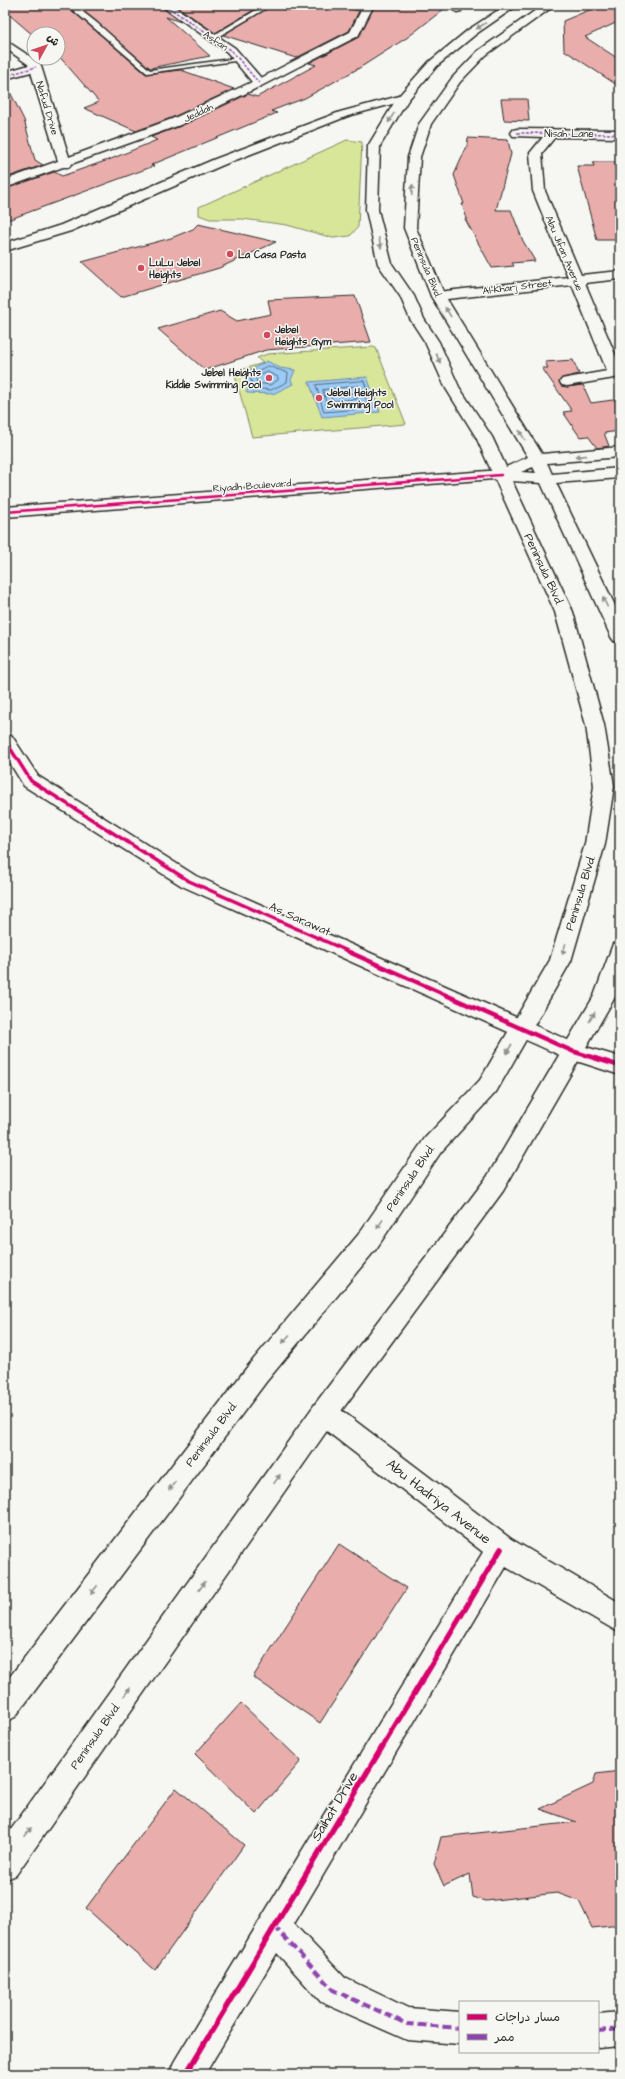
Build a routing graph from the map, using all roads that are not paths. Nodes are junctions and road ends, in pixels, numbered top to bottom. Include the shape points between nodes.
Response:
1 (70, 5) edge
2 (165, 5) edge
3 (269, 5) edge
4 (368, 5) edge
5 (513, 5) edge
6 (550, 5) edge
7 (212, 38) junction
8 (5, 43) edge
9 (239, 60) junction
10 (36, 67) junction
11 (5, 76) edge
12 (259, 83) junction
13 (403, 98) junction
14 (517, 133) dead end
15 (551, 134) junction
16 (620, 134) edge
17 (57, 137) junction
18 (70, 140) dead end
19 (82, 143) dead end
20 (109, 147) junction
21 (66, 164) junction
22 (5, 184) edge
23 (5, 247) edge
24 (620, 275) edge
25 (576, 279) junction
26 (438, 296) junction
27 (618, 373) edge
28 (567, 382) dead end
29 (620, 452) edge
30 (537, 460) junction
31 (620, 473) edge
32 (501, 475) junction
33 (546, 479) junction
34 (5, 512) edge
35 (620, 638) edge
36 (5, 740) edge
37 (620, 950) edge
38 (521, 1028) junction
39 (572, 1051) junction
40 (620, 1066) edge
41 (324, 1413) junction
42 (501, 1549) junction
43 (620, 1620) edge
44 (5, 1707) edge
45 (5, 1864) edge
46 (274, 1926) junction
47 (459, 2028) edge
48 (620, 2029) edge
49 (599, 2032) edge
50 (186, 2074) edge

1 - 9 lane via 149,72
2 - 7 main road, Asfan
3 - 7 lane
4 - 12 main road, Jeddah via 354,34
5 -> 13 main road, Peninsula Blvd. via 472,32 433,64
26 -> 6 main road, Peninsula Blvd. via 410,228 414,157 425,124 456,80 482,53
7 - 9 main road, Asfan via 231,50
8 - 10 main road, Nafud Drive
9 - 12 main road, Asfan
10 - 11 main road
10 - 17 main road, Nafud Drive
12 - 20 main road, Jeddah via 176,122
13 - 23 main road via 344,114 219,162 66,228
13 -> 32 main road, Peninsula Blvd. via 374,146 372,210 385,264 407,296 417,319 432,342 452,387 484,436
14 - 15 main road, Nisah Lane
15 - 16 main road, Nisah Lane
15 - 25 main road, Abu Jifan Avenue via 536,153 539,191
17 - 18 main road
17 - 21 main road, Nafud Drive
19 - 20 main road
20 - 21 main road, Jeddah
21 - 22 main road, Jeddah
24 - 25 main road, Al-Kharj Street
25 - 26 main road, Al-Kharj Street
25 - 27 main road, Abu Jifan Avenue
30 -> 26 main road, Peninsula Blvd.
27 - 28 main road
29 -> 30 main road, Riyadh Boulevard
30 - 32 main road, Riyadh Boulevard
30 - 33 main road, Peninsula Blvd.
31 - 33 main road, Riyadh Boulevard
32 - 33 main road, Riyadh Boulevard
32 - 34 main road, Riyadh Boulevard
32 -> 38 main road, Peninsula Blvd. via 564,612 596,725 604,786 595,844 560,962
35 -> 33 main road, Peninsula Blvd.
36 - 38 main road, As Sarawat via 31,781 189,881
39 -> 37 main road, Peninsula Blvd. via 604,997
38 - 39 main road, As Sarawat
38 -> 44 main road, Peninsula Blvd. via 488,1086 433,1145 367,1242 256,1374
39 - 40 main road, As Sarawat
39 - 41 main road, Peninsula Blvd. via 495,1184
41 - 42 main road, Abu Hadriya Avenue
45 -> 41 main road, Peninsula Blvd.
42 - 43 main road, Abu Hadriya Avenue
42 - 46 main road, Saihat Drive
46 - 47 main road via 333,1990 407,2024
46 - 50 main road, Saihat Drive
48 - 49 main road

